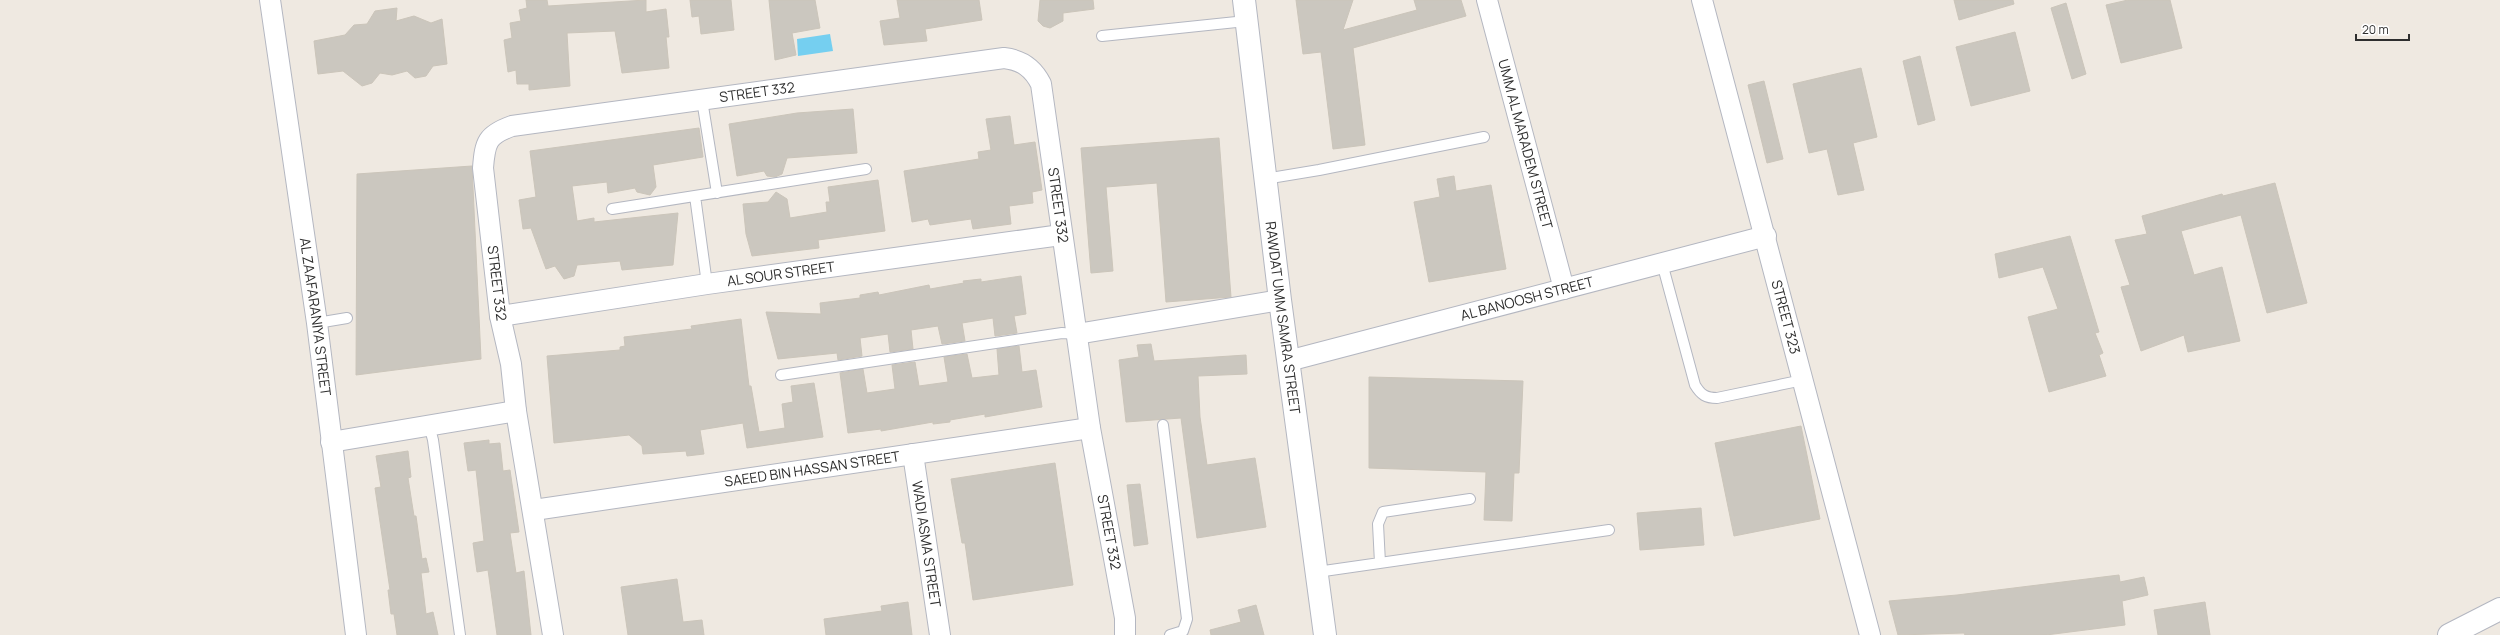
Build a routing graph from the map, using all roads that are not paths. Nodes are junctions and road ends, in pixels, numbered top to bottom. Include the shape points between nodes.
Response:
1 (270, 0) edge
2 (1487, 0) edge
3 (1702, 0) edge
4 (1245, 10) edge
5 (1102, 36) dead end
6 (702, 100) junction
7 (1484, 137) dead end
8 (866, 169) dead end
9 (1265, 179) junction
10 (717, 193) junction
11 (695, 196) junction
12 (612, 209) dead end
13 (1061, 235) junction
14 (1766, 236) junction
15 (1662, 263) junction
16 (707, 284) junction
17 (1564, 289) junction
18 (1280, 300) junction
19 (500, 316) junction
20 (347, 318) dead end
21 (317, 323) junction
22 (1077, 334) junction
23 (1288, 361) junction
24 (781, 375) dead end
25 (1803, 380) junction
26 (516, 411) junction
27 (429, 424) junction
28 (1163, 426) dead end
29 (1090, 428) junction
30 (331, 442) junction
31 (913, 454) junction
32 (1470, 499) dead end
33 (534, 510) junction
34 (1609, 530) dead end
35 (1380, 563) junction
36 (1317, 572) junction
37 (2500, 610) edge
38 (356, 635) edge
39 (460, 635) edge
40 (553, 635) edge
41 (940, 635) edge
42 (1125, 635) edge
43 (1170, 635) edge
44 (1325, 635) edge
45 (1870, 635) edge
46 (2449, 635) edge

1 - 21 street, AL ZAAFARANIYA STREET
2 - 17 street, UMM AL MARADEM STREET
3 - 14 street, STREET 323
4 - 5 lane
4 - 9 street, RAWDAT UMM SAMRA STREET
6 - 10 lane
6 - 13 street, STREET 332 via 997,59 1016,59 1029,66 1041,84
6 - 19 street, STREET 332 via 512,126 495,132 485,146 483,168
7 - 9 lane
8 - 10 lane
9 - 18 street, RAWDAT UMM SAMRA STREET
10 - 11 lane
11 - 12 lane
11 - 16 lane
13 - 16 street, AL SOUR STREET
13 - 22 street, STREET 332
14 - 15 street, AL BANOOSH STREET
14 - 25 street, STREET 323
15 - 17 street, AL BANOOSH STREET
15 - 25 lane via 1695,385 1700,393 1708,398 1717,398
16 - 19 street, AL SOUR STREET
17 - 23 street, AL BANOOSH STREET
18 - 22 street
18 - 23 street, RAWDAT UMM SAMRA STREET
19 - 26 street, STREET 332 via 511,364
20 - 21 lane
21 - 30 street, AL ZAAFARANIYA STREET
22 - 24 lane via 1062,333
22 - 29 street, STREET 332
23 - 36 street, RAWDAT UMM SAMRA STREET
25 - 45 street, STREET 323
26 - 27 street
26 - 33 street, STREET 332
27 - 30 street
27 - 39 lane
28 - 43 lane via 1187,619 1182,631
29 - 31 street, SAEED BIN HASSAN STREET
29 - 42 street, STREET 332 via 1125,618
30 - 38 street, AL ZAAFARANIYA STREET
31 - 33 street, SAEED BIN HASSAN STREET
31 - 41 street, WADI ASMA STREET
32 - 35 lane via 1383,512 1378,524
33 - 40 street, STREET 332
34 - 35 lane
35 - 36 lane
36 - 44 street, RAWDAT UMM SAMRA STREET
37 - 46 street

